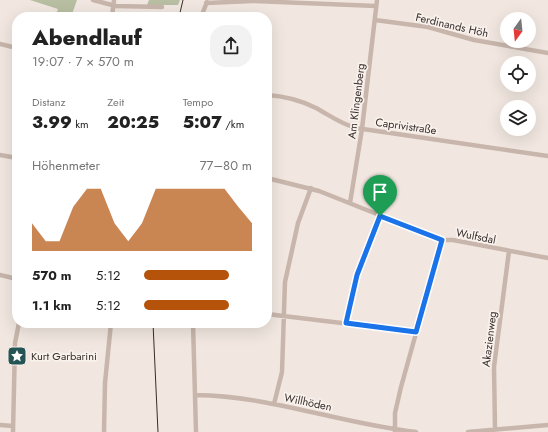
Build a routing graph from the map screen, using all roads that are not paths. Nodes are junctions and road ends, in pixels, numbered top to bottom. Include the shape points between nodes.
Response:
1 (93, 0) edge
2 (114, 0) edge
3 (377, 0) edge
4 (207, 1) edge
5 (294, 1) edge
6 (340, 3) edge
7 (113, 6) junction
8 (376, 6) junction
9 (162, 7) dead end
10 (112, 12) edge
11 (203, 12) edge
12 (375, 20) junction
13 (0, 44) edge
14 (12, 47) edge
15 (548, 53) edge
16 (272, 95) edge
17 (362, 129) junction
18 (0, 155) edge
19 (548, 156) edge
20 (12, 157) edge
21 (272, 179) edge
22 (311, 188) junction
23 (350, 203) junction
24 (380, 216) junction
25 (442, 240) junction
26 (509, 251) junction
27 (548, 258) edge
28 (0, 274) edge
29 (12, 278) edge
30 (272, 314) edge
31 (283, 315) junction
32 (346, 323) junction
33 (18, 328) edge
34 (110, 328) edge
35 (193, 328) edge
36 (416, 332) junction
37 (196, 395) junction
38 (274, 404) junction
39 (0, 425) edge
40 (13, 426) junction
41 (548, 426) edge
42 (495, 429) junction
43 (394, 431) edge
44 (13, 432) edge
45 (104, 432) edge
46 (196, 432) edge
47 (416, 432) edge
48 (468, 432) edge

1 - 7 street
2 - 7 street
3 - 8 street, Am Klingenberg
4 - 5 street
4 - 11 street
5 - 6 street
6 - 8 street
7 - 9 street
7 - 10 street
8 - 12 street, Am Klingenberg
12 - 15 street, Ferdinands Höh via 428,27 474,40
12 - 17 street, Am Klingenberg
13 - 14 street
16 - 17 street, Caprivistraße via 296,99 341,123
17 - 19 street, Caprivistraße
17 - 23 street, Am Klingenberg
18 - 20 street
21 - 22 street, Wulfsdal
22 - 23 street, Wulfsdal
22 - 31 street via 291,252 285,282
23 - 24 street, Wulfsdal
24 - 25 street, Wulfsdal
24 - 32 street via 357,275
25 - 26 street, Wulfsdal
25 - 36 street
26 - 27 street, Wulfsdal
26 - 42 street, Akazienweg via 494,366
28 - 29 street
30 - 31 street
31 - 32 street
31 - 38 street via 282,372
32 - 36 street
33 - 40 street via 15,343
34 - 45 street via 105,383
35 - 37 street
36 - 43 street via 395,413
37 - 38 street, Willhöden
37 - 46 street
38 - 43 street, Willhöden
39 - 40 street
40 - 44 street
41 - 42 street
42 - 48 street
43 - 47 street, Willhöden

